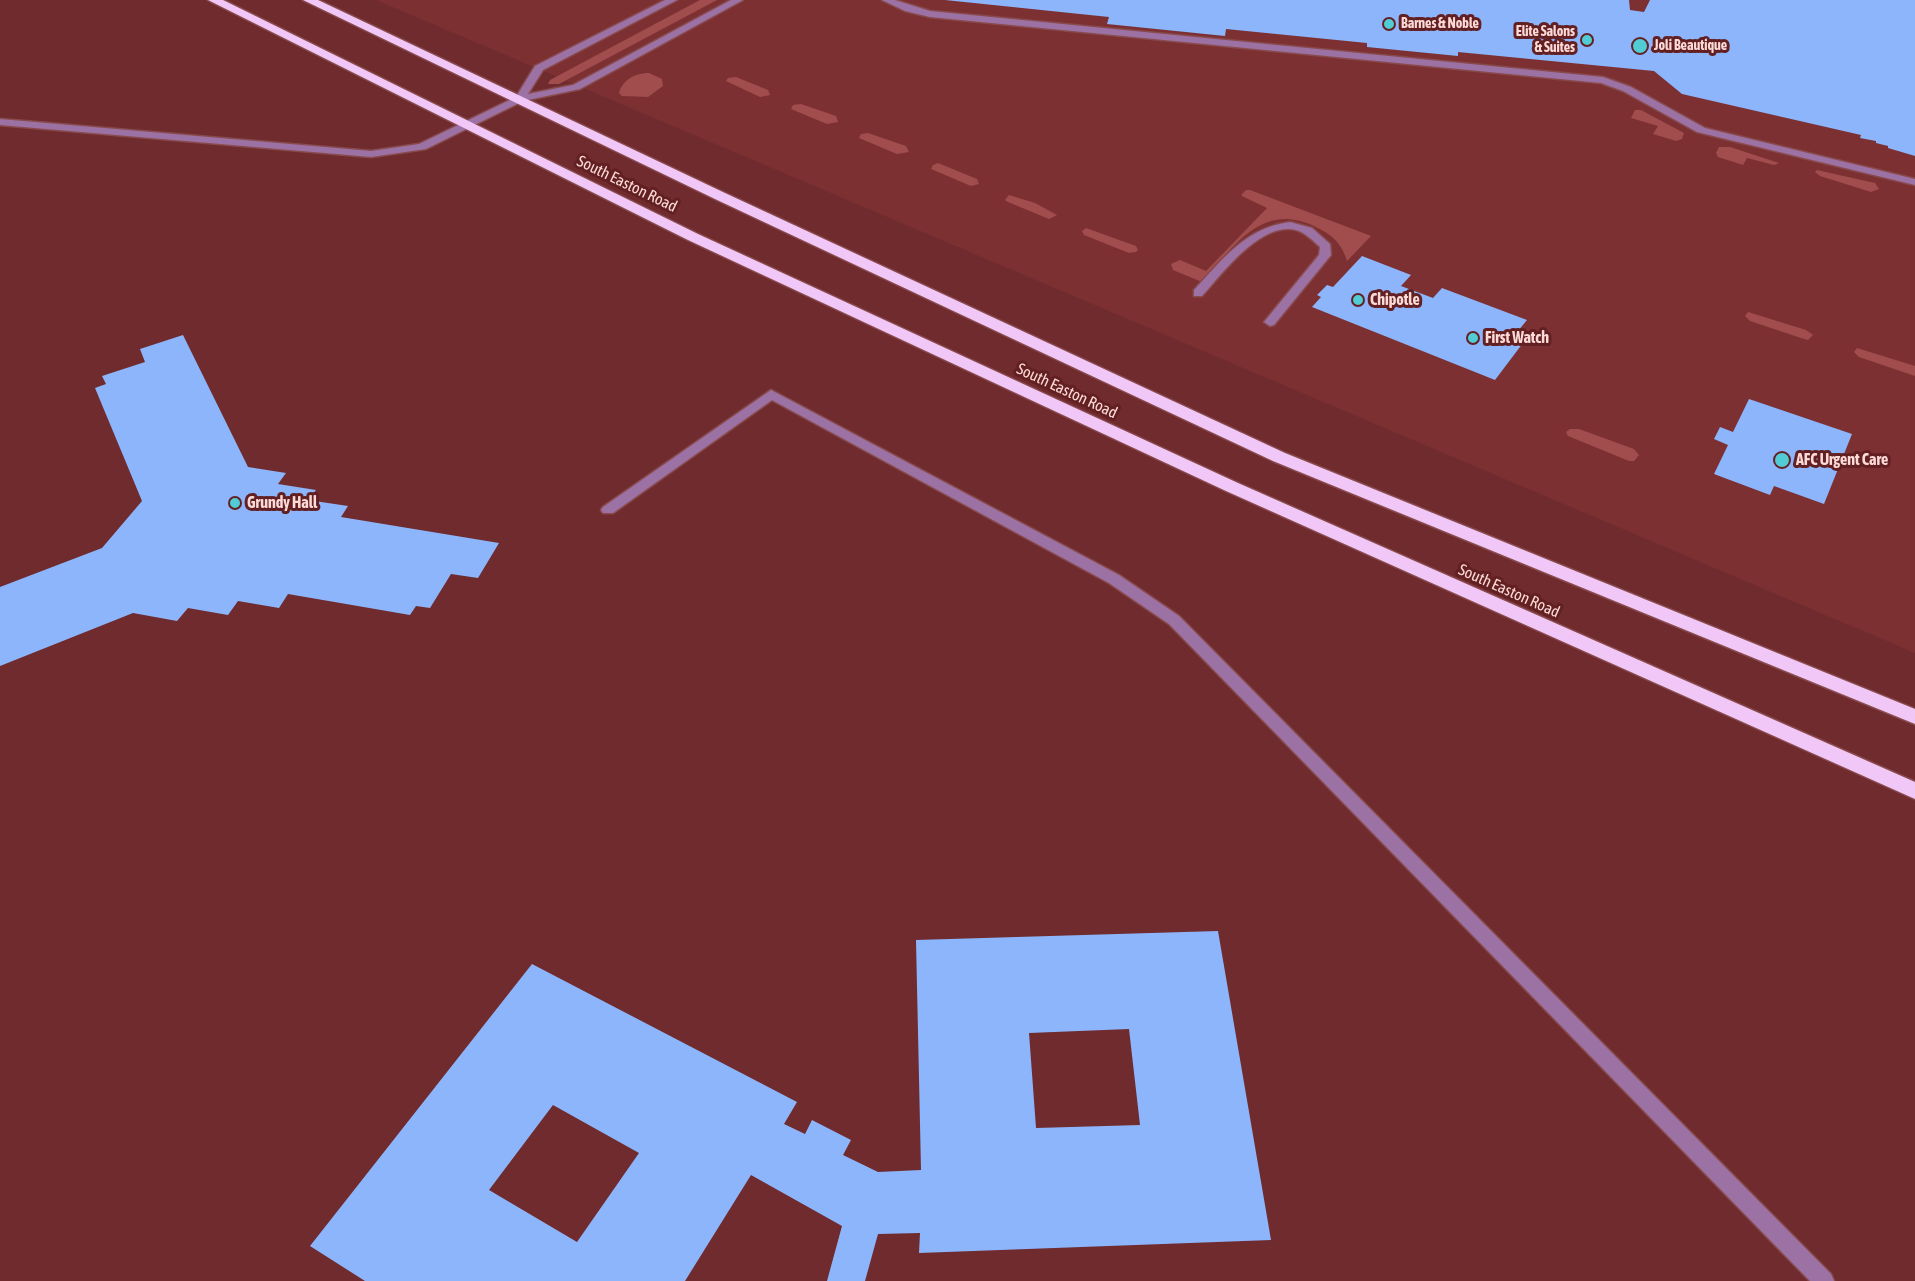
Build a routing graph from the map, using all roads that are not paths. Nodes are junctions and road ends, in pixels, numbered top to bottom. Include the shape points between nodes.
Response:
1 (214, 0) edge
2 (309, 0) edge
3 (672, 0) edge
4 (738, 0) edge
5 (887, 0) edge
6 (520, 99) junction
7 (0, 122) edge
8 (469, 126) junction
9 (1915, 182) edge
10 (1198, 293) dead end
11 (1270, 322) dead end
12 (608, 510) dead end
13 (1915, 717) edge
14 (1915, 790) edge
15 (1824, 1281) edge

1 - 8 highway, South Easton Road
2 - 6 highway, South Easton Road
3 - 6 lane via 539,68
4 - 6 lane via 576,87
5 - 9 lane via 930,14 1603,80 1701,130
6 - 8 lane
6 - 13 highway, South Easton Road via 1279,457
7 - 8 lane via 371,154 422,147
8 - 14 highway, South Easton Road via 693,237 1221,482
10 - 11 lane via 1255,234 1288,225 1306,230 1320,238 1326,246 1325,255
12 - 15 lane via 771,394 1114,579 1174,620

